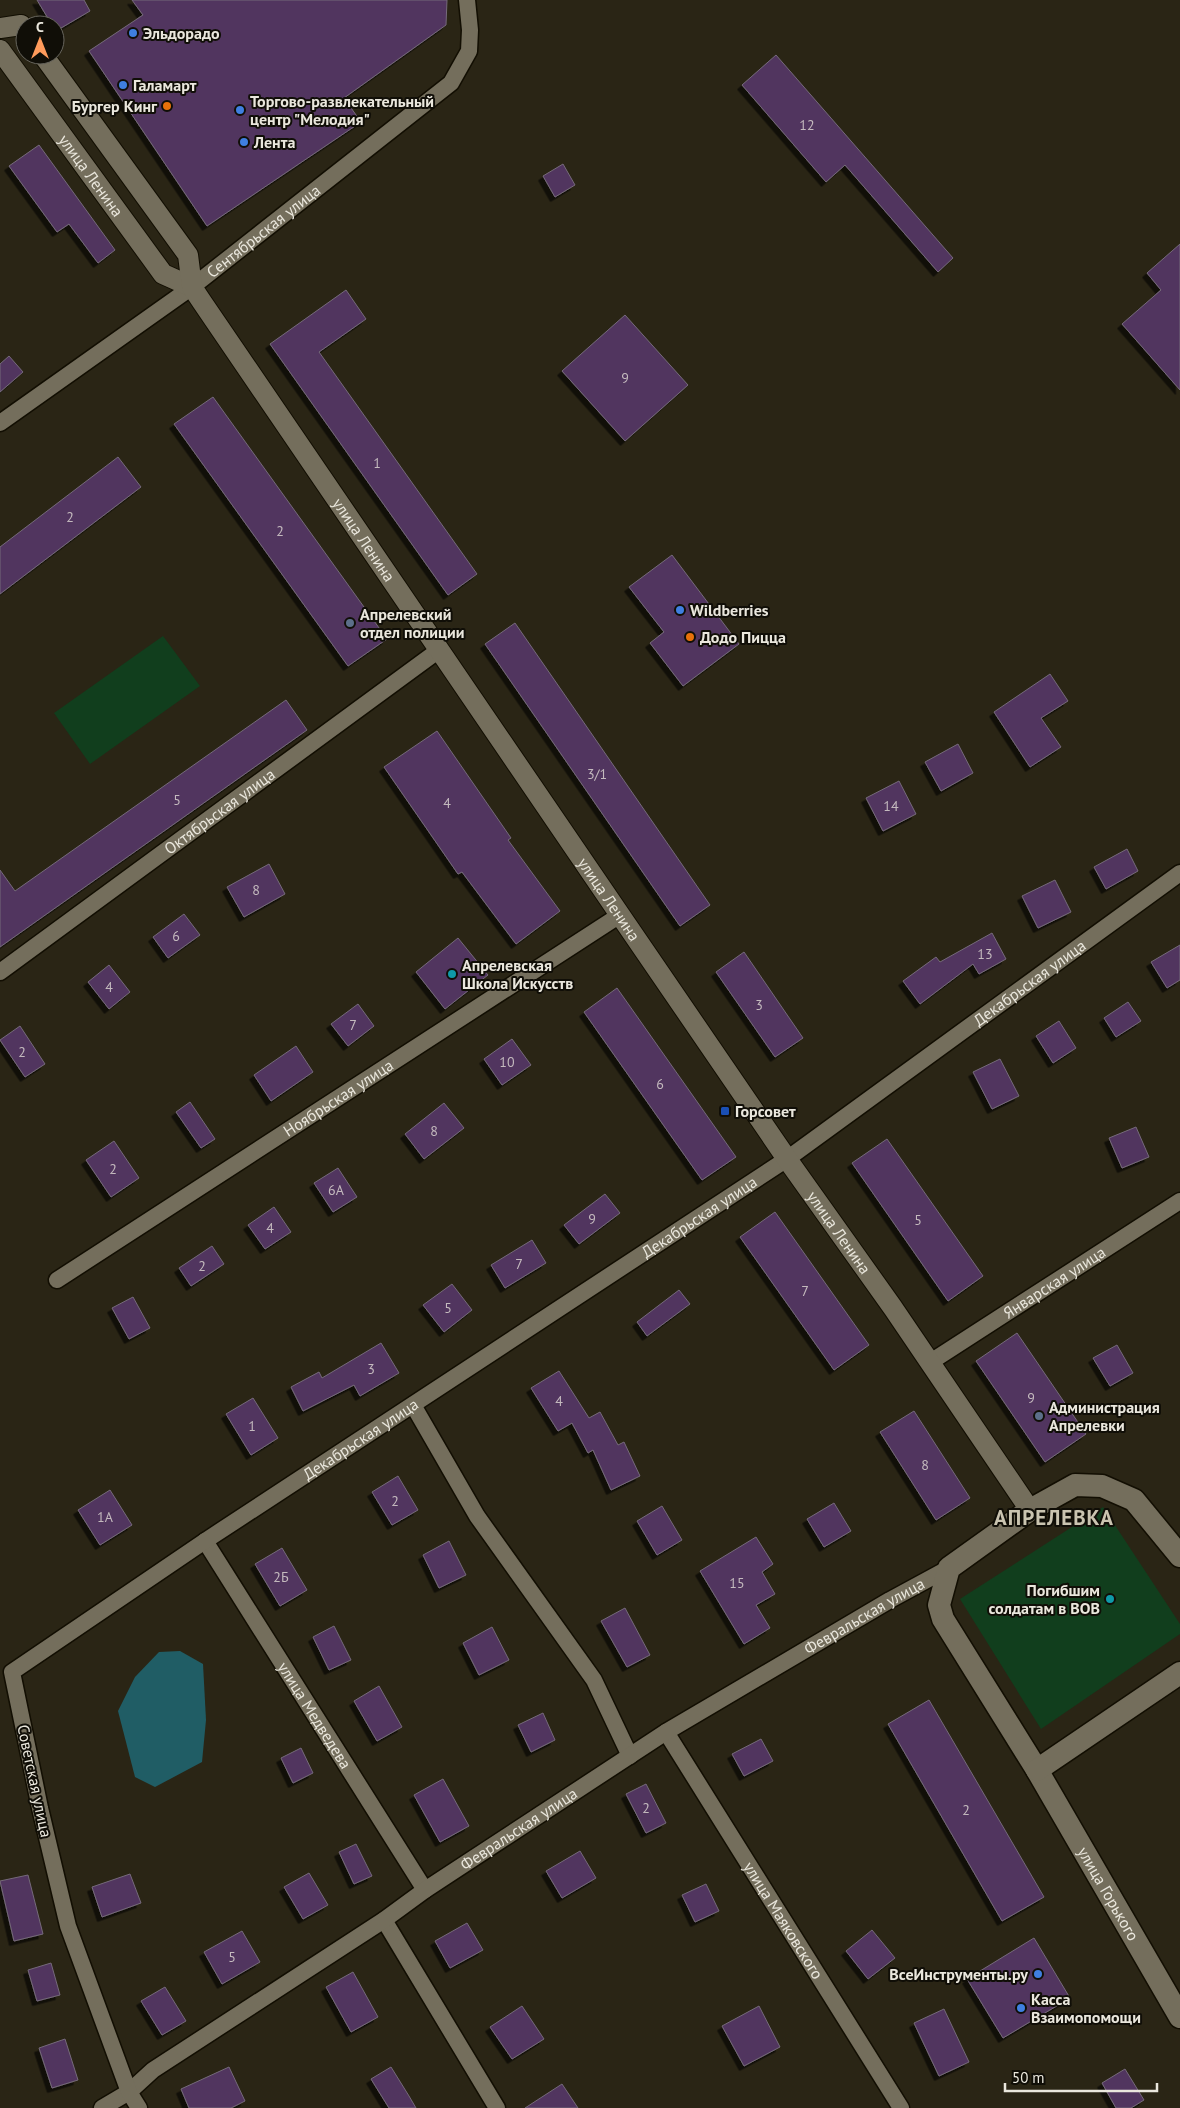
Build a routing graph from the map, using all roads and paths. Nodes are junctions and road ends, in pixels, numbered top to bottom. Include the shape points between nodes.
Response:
1 (467, 0) edge
2 (15, 26) edge
3 (0, 28) edge
4 (0, 50) edge
5 (50, 65) edge
6 (192, 287) junction
7 (0, 423) edge
8 (439, 650) junction
9 (1180, 873) edge
10 (620, 915) junction
11 (0, 972) edge
12 (787, 1159) junction
13 (1180, 1200) edge
14 (57, 1280) dead end
15 (928, 1363) junction
16 (413, 1404) junction
17 (1030, 1510) junction
18 (205, 1541) junction
19 (1180, 1556) edge
20 (949, 1568) junction
21 (1180, 1674) edge
22 (666, 1732) junction
23 (630, 1756) junction
24 (1037, 1770) junction
25 (425, 1890) junction
26 (384, 1920) junction
27 (1180, 2017) edge
28 (129, 2092) junction
29 (102, 2108) edge
30 (138, 2108) edge
31 (497, 2108) edge
32 (901, 2108) edge

1 - 6 street, Сентябрьская улица via 469,52 451,83
2 - 3 street
4 - 6 street, улица Ленина via 164,274
5 - 6 street, улица Ленина via 188,255
6 - 7 street, Сентябрьская улица
6 - 8 street, улица Ленина
8 - 10 street, улица Ленина
8 - 11 street, Октябрьская улица
9 - 12 street, Декабрьская улица
10 - 12 street, улица Ленина
10 - 14 street, Ноябрьская улица
12 - 15 street, улица Ленина
12 - 16 street, Декабрьская улица
13 - 15 street, Январская улица
15 - 17 street, улица Ленина
16 - 18 street, Декабрьская улица
16 - 23 street via 477,1516 594,1680
17 - 19 main road via 1075,1485 1102,1486 1134,1500
17 - 20 main road
18 - 25 street, улица Медведева
18 - 28 street, Советская улица via 12,1672 68,1926
20 - 22 street, Февральская улица
20 - 24 main road, улица Горького via 939,1605 943,1619
21 - 24 main road
22 - 23 street, Февральская улица
22 - 32 street, улица Маяковского
23 - 25 street, Февральская улица
24 - 27 main road, улица Горького
25 - 26 street, Февральская улица
26 - 28 street, Февральская улица via 152,2070
26 - 31 street
28 - 29 street, Февральская улица
28 - 30 street, Советская улица

